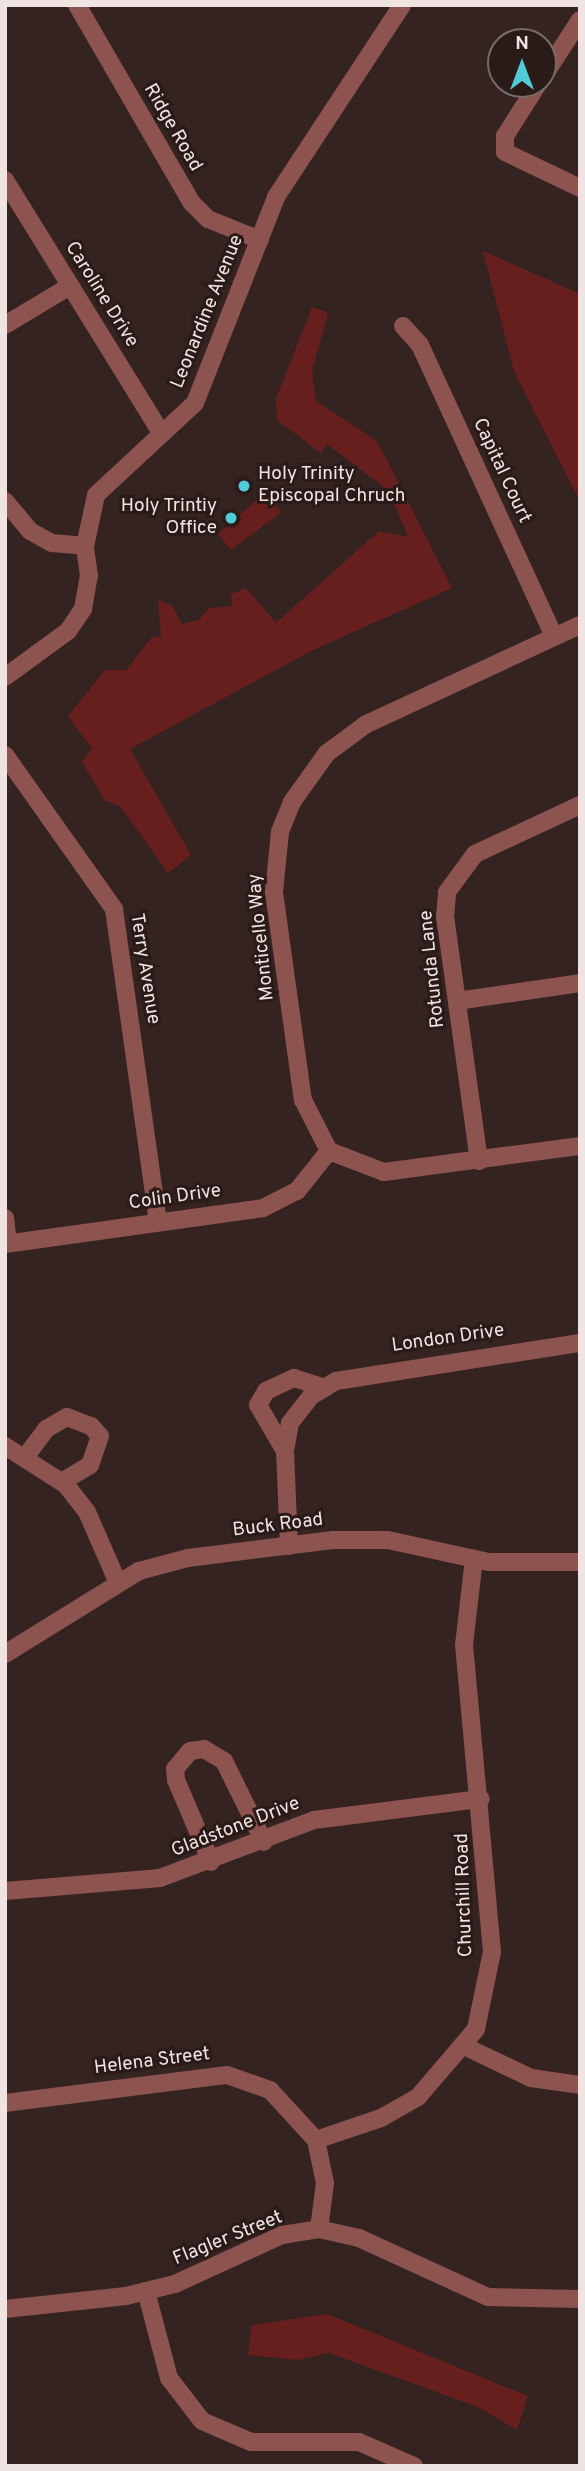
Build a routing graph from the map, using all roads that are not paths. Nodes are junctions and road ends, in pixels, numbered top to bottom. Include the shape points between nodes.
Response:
1 (77, 5) edge
2 (402, 5) edge
3 (580, 20) edge
4 (557, 55) edge
5 (529, 98) edge
6 (5, 180) edge
7 (580, 188) edge
8 (260, 240) junction
9 (70, 286) junction
10 (5, 325) edge
11 (403, 326) dead end
12 (161, 433) junction
13 (5, 501) edge
14 (85, 546) junction
15 (580, 625) edge
16 (554, 637) junction
17 (5, 677) edge
18 (5, 755) edge
19 (580, 805) edge
20 (580, 983) edge
21 (457, 1001) junction
22 (580, 1146) edge
23 (329, 1151) junction
24 (479, 1161) junction
25 (5, 1218) edge
26 (158, 1222) junction
27 (7, 1243) edge
28 (580, 1343) edge
29 (324, 1388) junction
30 (5, 1446) edge
31 (285, 1451) junction
32 (26, 1457) junction
33 (62, 1482) junction
34 (289, 1546) junction
35 (474, 1559) junction
36 (580, 1562) edge
37 (118, 1583) junction
38 (5, 1654) edge
39 (481, 1799) junction
40 (264, 1842) junction
41 (211, 1862) junction
42 (5, 1891) edge
43 (464, 2046) junction
44 (580, 2085) edge
45 (5, 2103) edge
46 (316, 2140) junction
47 (319, 2229) junction
48 (146, 2291) junction
49 (580, 2299) edge
50 (5, 2309) edge
51 (414, 2466) edge

1 - 8 street, Ridge Road via 192,203 208,219
2 - 8 street, Leonardine Avenue via 294,167
3 - 4 street
5 - 7 street via 505,136 505,152
6 - 9 street, Caroline Drive
8 - 12 street, Leonardine Avenue via 200,394
9 - 10 street
9 - 12 street, Caroline Drive
11 - 16 street, Capital Court via 420,345
12 - 14 street, Leonardine Avenue via 96,495
13 - 14 street via 30,531 52,543
14 - 17 street, Leonardine Avenue via 89,576 83,609 68,631
15 - 16 street, Monticello Way
16 - 23 street, Monticello Way via 365,725 327,753 292,802 280,832 274,892 303,1100
18 - 26 street, Terry Avenue via 114,909
19 - 21 street, Rotunda Lane via 475,854 457,873 445,917
20 - 21 street
21 - 24 street, Rotunda Lane
22 - 24 street
23 - 24 street via 384,1172
23 - 26 street, Colin Drive via 279,1202
25 - 27 street
26 - 27 street, Colin Drive
28 - 29 street, London Drive via 367,1371
29 - 31 street, London Drive via 290,1423
29 - 31 street via 294,1378 266,1391 258,1405 260,1419
30 - 32 street
31 - 34 street, London Drive
32 - 33 street
32 - 33 street via 46,1429 66,1417 92,1426 100,1436 90,1465
33 - 37 street via 87,1512
34 - 35 street, Buck Road via 388,1540
34 - 37 street, Buck Road via 188,1559
35 - 36 street, Buck Road
35 - 39 street, Churchill Road via 464,1645
37 - 38 street, Buck Road
39 - 40 street, Gladstone Drive via 326,1818
39 - 43 street, Churchill Road via 492,1952 476,2029
40 - 41 street, Gladstone Drive
40 - 41 street via 224,1761 204,1749 190,1751 174,1769 176,1780
41 - 42 street, Gladstone Drive via 160,1878
43 - 44 street via 531,2078
43 - 46 street, Churchill Road via 418,2097 381,2118
45 - 46 street, Helena Street via 227,2075 270,2090
46 - 47 street via 325,2183
47 - 48 street, Flagler Street via 282,2235
47 - 49 street, Flagler Street via 359,2238 488,2297
48 - 50 street, Flagler Street
48 - 51 street via 169,2378 202,2421 251,2442 359,2442

